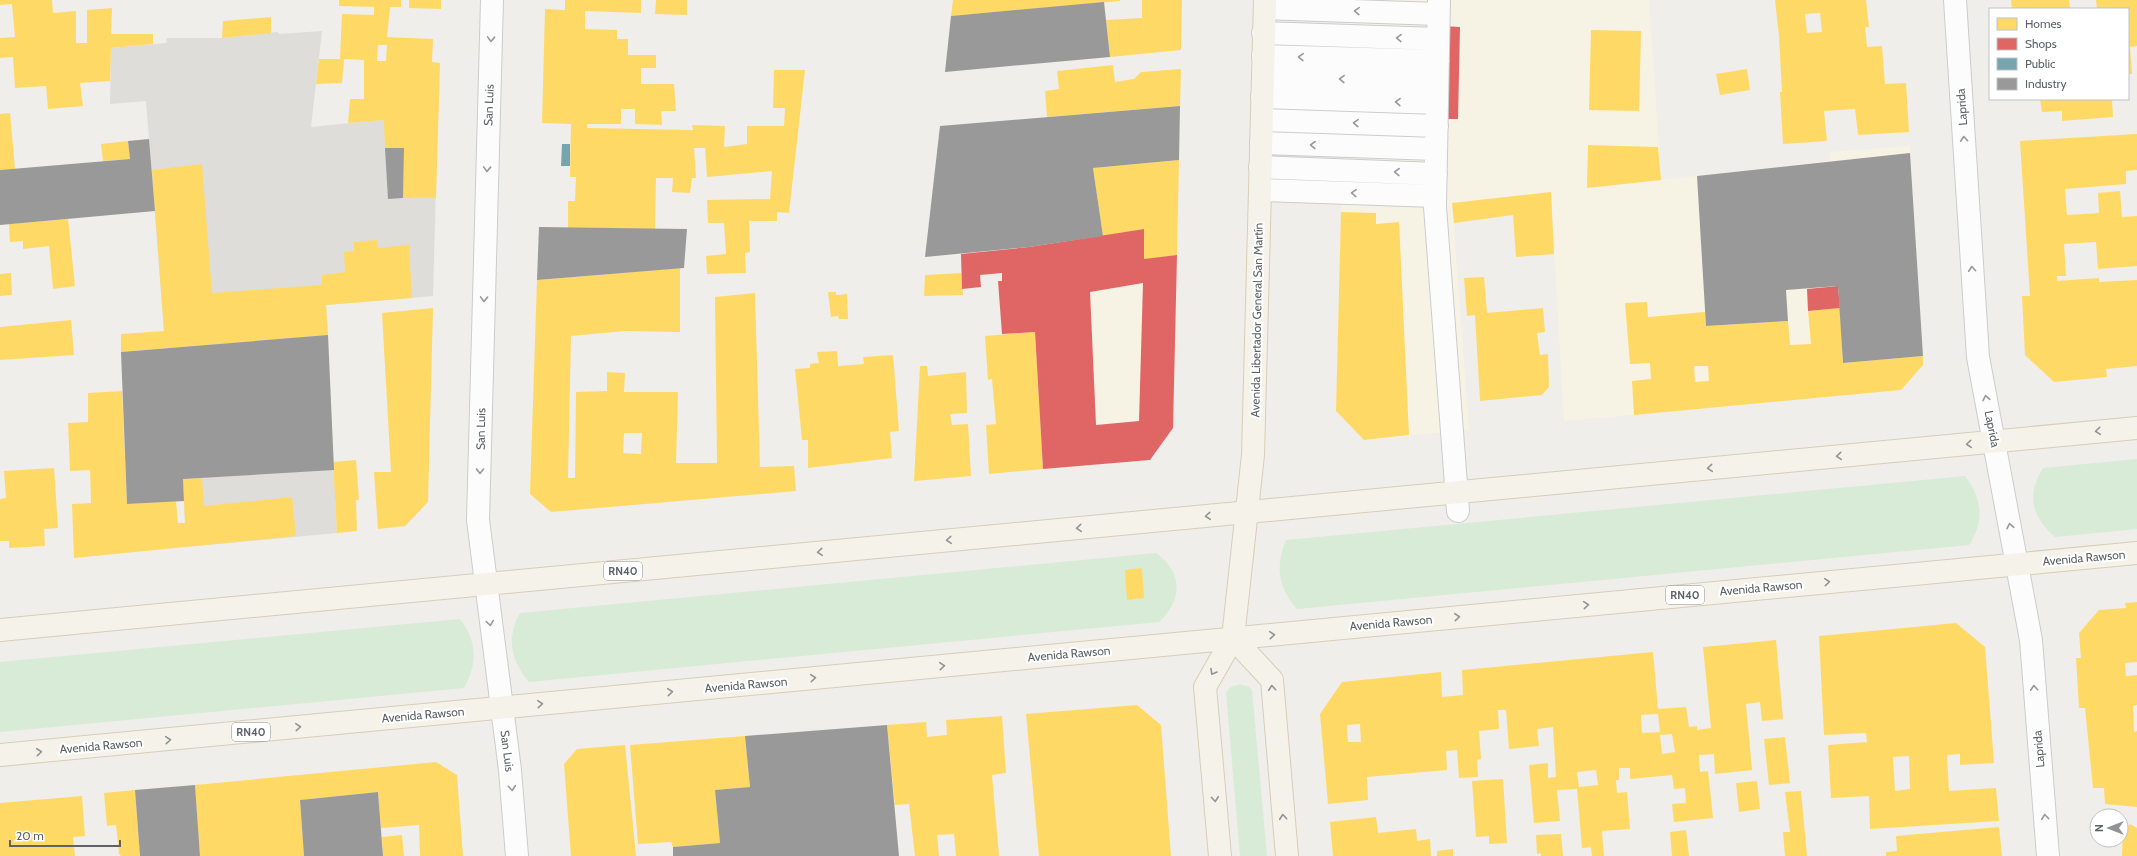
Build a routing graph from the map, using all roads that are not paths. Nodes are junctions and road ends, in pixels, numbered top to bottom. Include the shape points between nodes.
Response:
1 (492, 0) edge
2 (1955, 0) edge
3 (1265, 4) edge
4 (1438, 7) edge
5 (1263, 33) junction
6 (1438, 39) junction
7 (1263, 76) junction
8 (1437, 82) junction
9 (1262, 120) junction
10 (1436, 126) junction
11 (1261, 143) junction
12 (1436, 149) junction
13 (1260, 167) junction
14 (1436, 174) junction
15 (1260, 190) junction
16 (1435, 196) junction
17 (2137, 428) edge
18 (1994, 441) junction
19 (1457, 502) junction
20 (1247, 512) junction
21 (2137, 553) edge
22 (2017, 564) junction
23 (485, 584) junction
24 (0, 630) edge
25 (1233, 638) junction
26 (502, 708) junction
27 (0, 756) edge
28 (517, 856) edge
29 (1220, 856) edge
30 (1287, 856) edge
31 (2048, 856) edge

1 -> 23 street, San Luis via 478,520
18 -> 2 street, Laprida via 1978,357
4 -> 3 street
3 - 5 main road, Avenida Libertador General San Martín
4 - 6 street
6 -> 5 street
5 - 7 main road, Avenida Libertador General San Martín
6 - 8 street
8 -> 7 street
8 -> 7 street
7 - 9 main road, Avenida Libertador General San Martín
8 - 10 street
10 -> 9 street
9 - 11 main road, Avenida Libertador General San Martín
10 - 12 street
12 -> 11 street
11 - 13 main road, Avenida Libertador General San Martín
12 - 14 street
14 -> 13 street
13 - 15 main road, Avenida Libertador General San Martín
14 - 16 street
16 -> 15 street
15 - 20 main road, Avenida Libertador General San Martín via 1253,448
16 - 19 street
17 -> 18 main road, RN40
18 -> 19 main road, RN40
22 -> 18 street, Laprida
19 - 20 main road, RN40
20 -> 23 main road, RN40
20 - 25 main road, Avenida Libertador General San Martín
21 - 22 main road, Avenida Rawson / RN40
25 -> 22 main road, Avenida Rawson / RN40
31 -> 22 street, Laprida via 2031,640
23 - 24 main road, RN40
23 -> 26 street, San Luis
26 -> 25 main road, Avenida Rawson / RN40
25 -> 29 main road, Avenida Libertador General San Martín via 1205,687
30 -> 25 main road via 1272,680
27 -> 26 main road, Avenida Rawson / RN40
26 -> 28 street, San Luis

